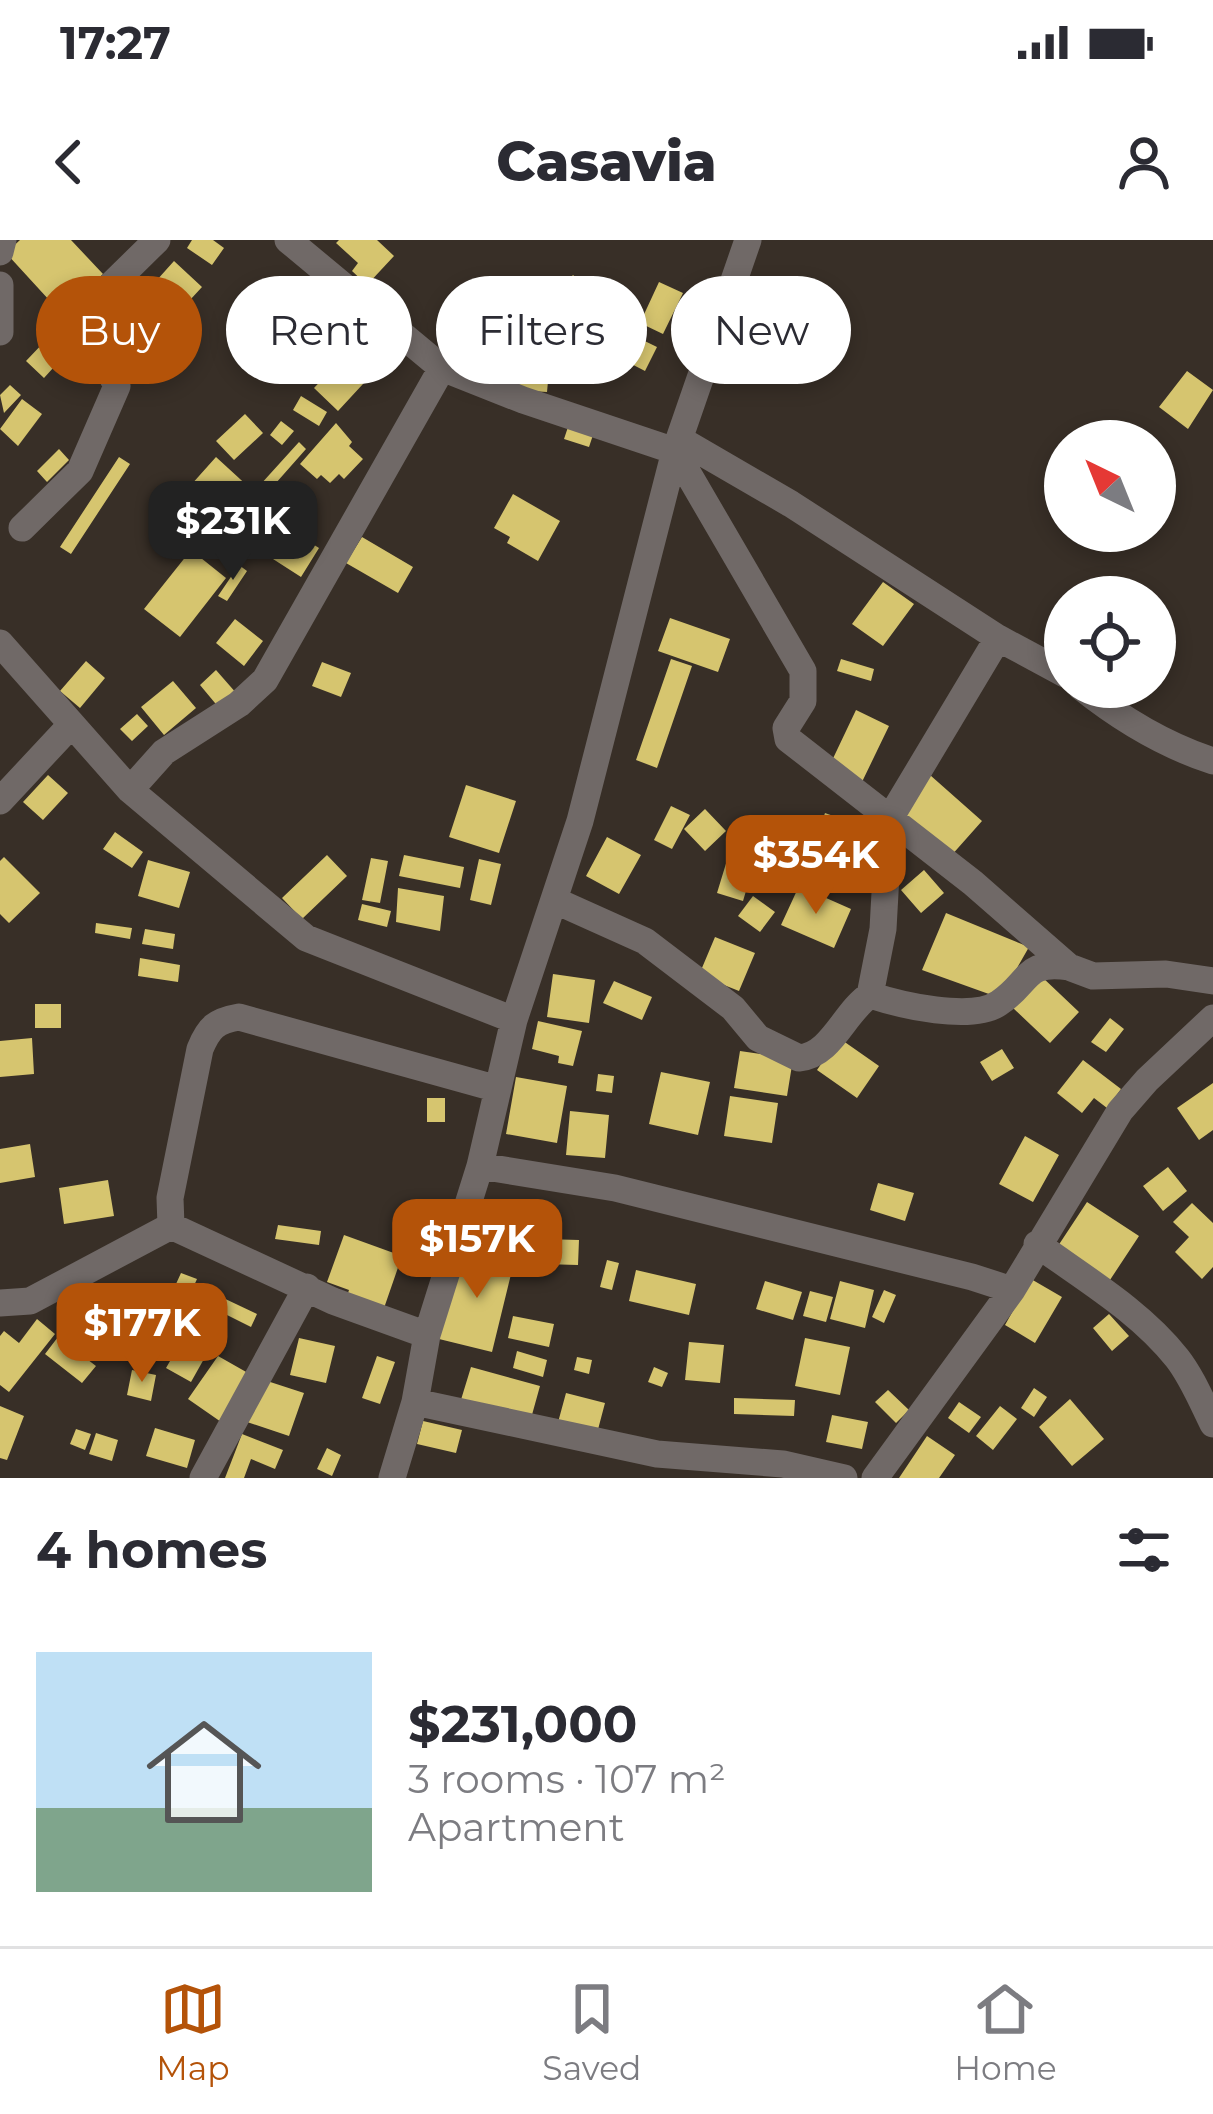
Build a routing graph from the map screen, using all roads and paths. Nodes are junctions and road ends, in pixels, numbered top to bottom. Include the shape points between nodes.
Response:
1 (3, 240) edge
2 (157, 240) edge
3 (288, 240) edge
4 (748, 240) edge
5 (0, 252) edge
6 (0, 285) edge
7 (0, 332) edge
8 (436, 363) edge
9 (436, 379) edge
10 (482, 384) edge
11 (677, 445) junction
12 (22, 528) dead end
13 (998, 638) junction
14 (0, 644) edge
15 (1044, 663) edge
16 (1107, 708) edge
17 (71, 725) junction
18 (1213, 761) edge
19 (130, 790) junction
20 (0, 801) edge
21 (889, 820) junction
22 (556, 901) junction
23 (1069, 967) junction
24 (1213, 982) edge
25 (870, 995) junction
26 (1213, 1018) edge
27 (514, 1020) junction
28 (498, 1089) junction
29 (480, 1166) junction
30 (171, 1226) junction
31 (1037, 1244) junction
32 (307, 1287) junction
33 (1012, 1290) junction
34 (0, 1303) edge
35 (427, 1335) junction
36 (415, 1402) junction
37 (1213, 1424) edge
38 (203, 1478) edge
39 (392, 1478) edge
40 (844, 1478) edge
41 (875, 1478) edge

1 - 5 street
2 - 12 street via 101,296 104,361 117,386 88,454
3 - 8 street
4 - 11 street
6 - 7 street
9 - 19 street via 265,680 164,752
10 - 11 street
11 - 13 street via 791,504
11 - 21 street via 803,671 803,701 788,739
11 - 22 street
13 - 15 street
13 - 21 street
14 - 17 street
16 - 18 street
17 - 19 street
17 - 20 street
19 - 27 street via 306,938
21 - 23 street
21 - 25 street
22 - 25 street via 645,941 734,1008 758,1037 799,1058 820,1052
22 - 27 street
23 - 24 street via 1093,976
23 - 25 street via 1046,963 998,1005 977,1010
26 - 31 street via 1120,1112
27 - 28 street
28 - 29 street
28 - 30 street via 239,1017 220,1021 200,1049
29 - 33 street via 615,1188
29 - 35 street
30 - 32 street
30 - 34 street via 30,1301
31 - 33 street
31 - 37 street via 1163,1343
32 - 35 street
32 - 38 street
33 - 41 street
35 - 36 street
36 - 39 street
36 - 40 street via 657,1454 783,1464

